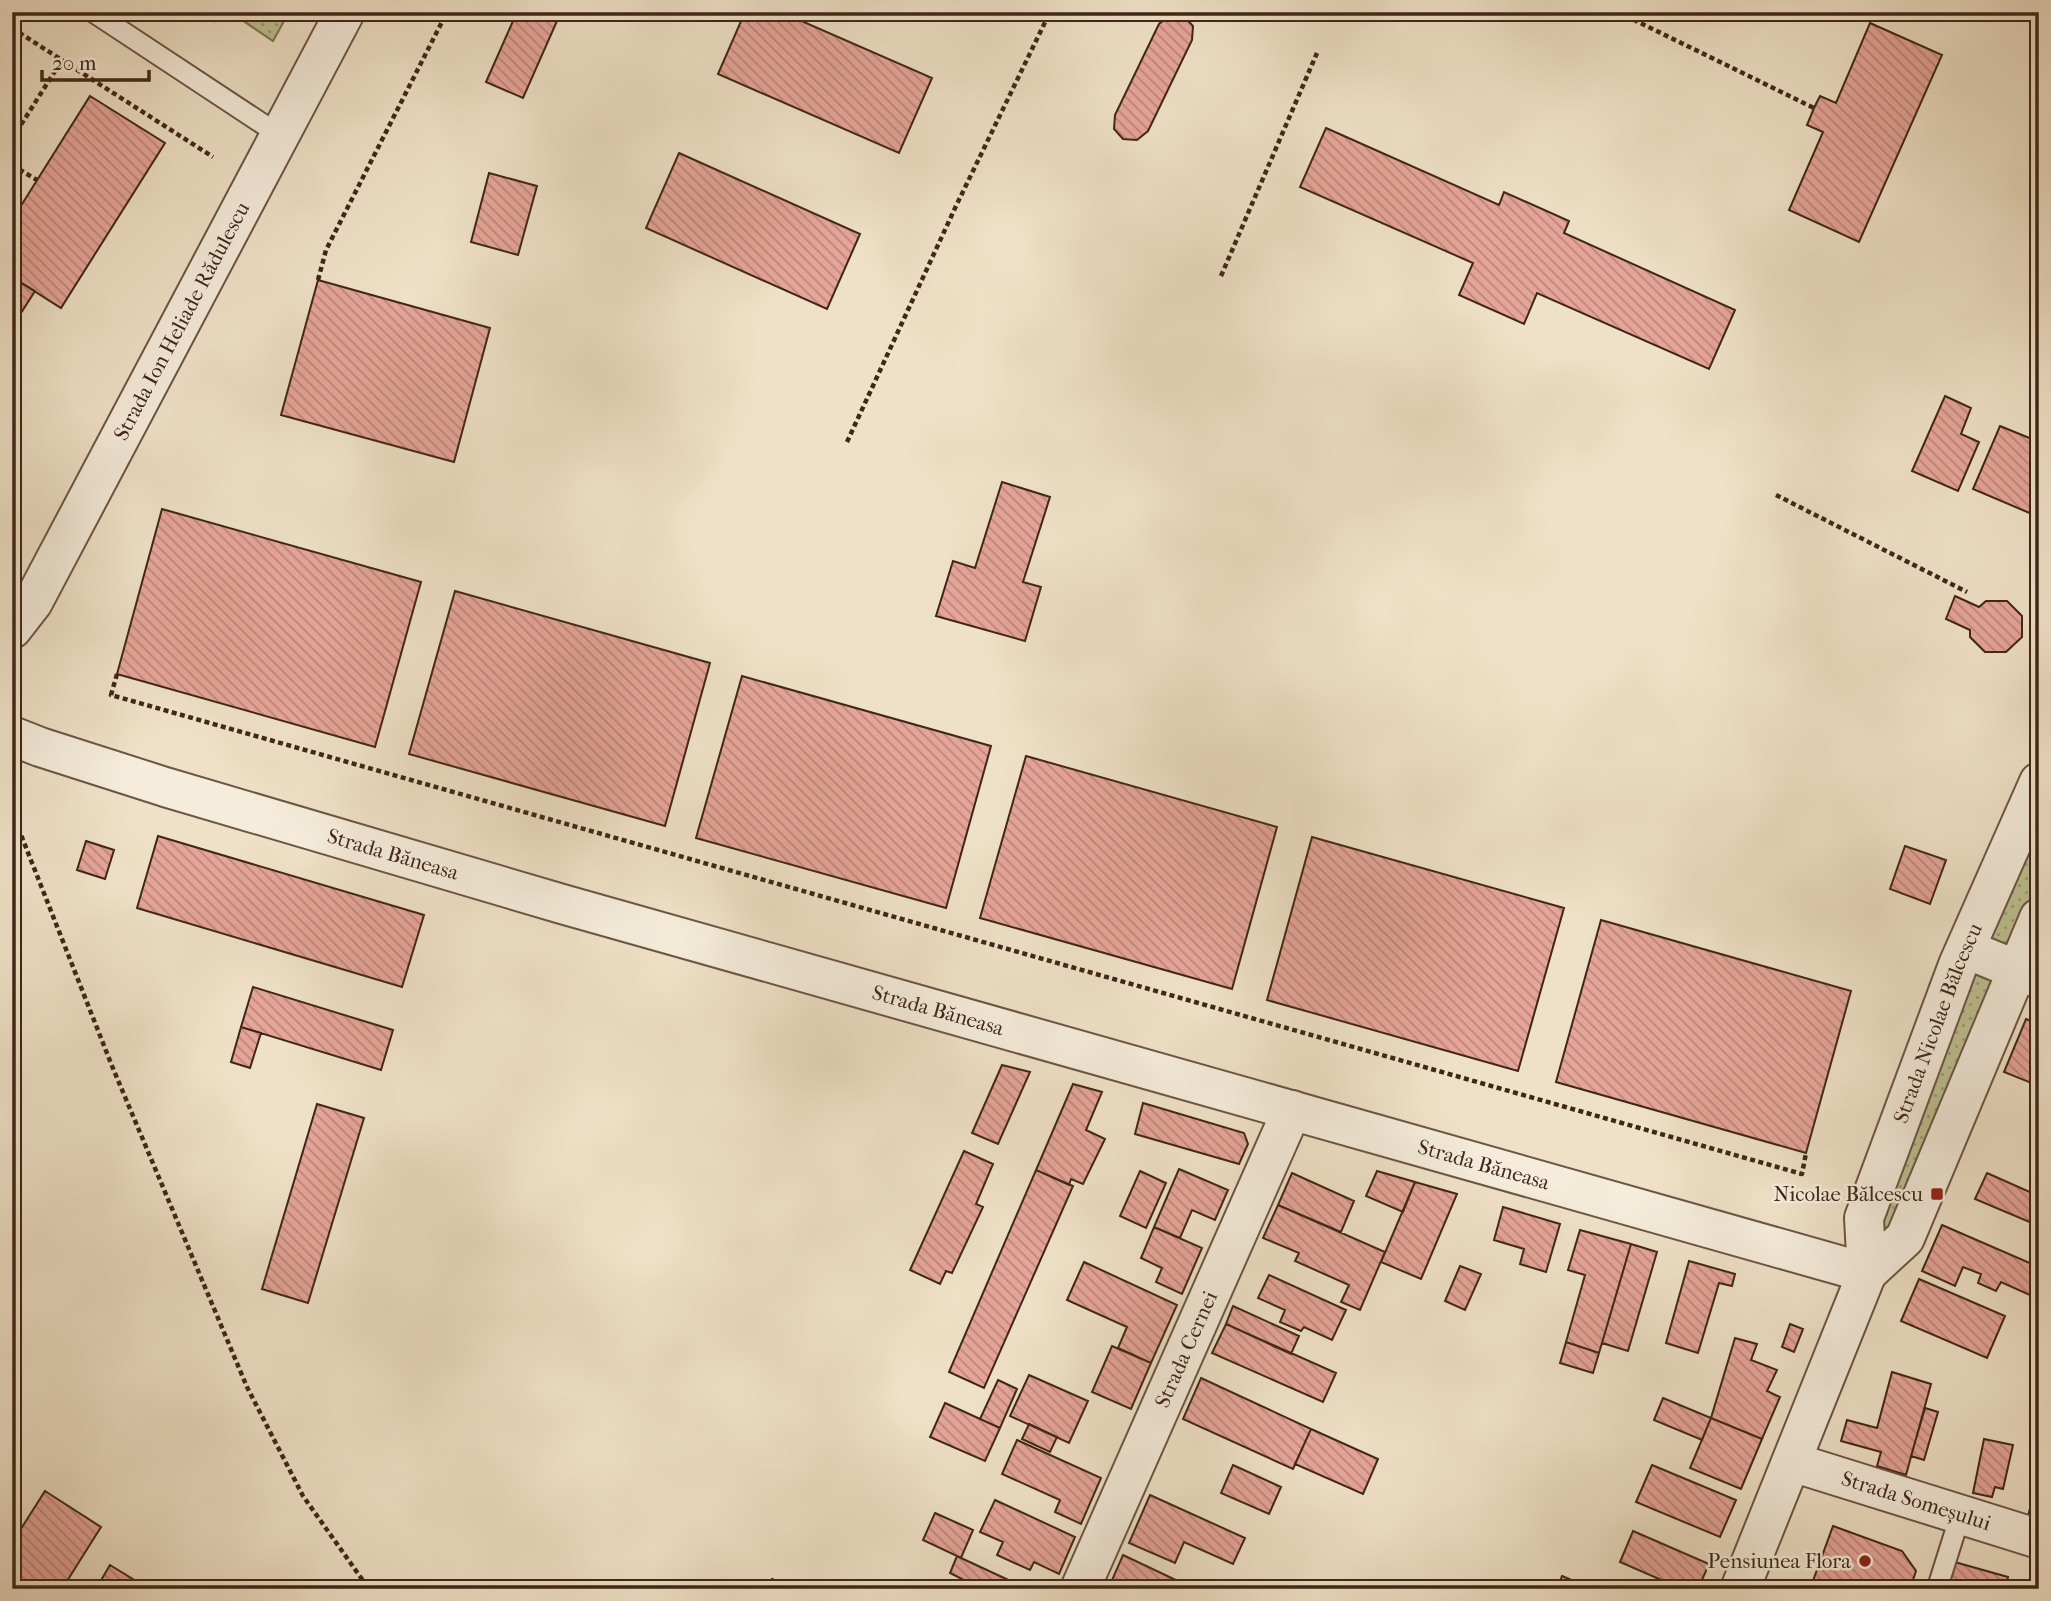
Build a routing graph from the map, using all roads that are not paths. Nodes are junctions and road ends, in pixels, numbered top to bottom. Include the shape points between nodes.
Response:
1 (93, 12) edge
2 (345, 12) edge
3 (281, 135) junction
4 (13, 628) edge
5 (12, 735) edge
6 (2039, 782) edge
7 (2039, 918) edge
8 (1966, 949) junction
9 (2027, 975) edge
10 (1292, 1110) junction
11 (1867, 1273) junction
12 (1792, 1462) junction
13 (1960, 1516) junction
14 (2039, 1539) edge
15 (1080, 1589) edge
16 (1740, 1589) edge
17 (1937, 1589) edge

1 - 3 lane
2 - 3 street, Strada Ion Heliade Rădulescu
3 - 4 street, Strada Ion Heliade Rădulescu via 33,603
5 - 10 street, Strada Băneasa via 165,788 536,897
6 - 8 street, Strada Nicolae Bălcescu
7 - 9 street, Strada Nicolae Bălcescu
8 - 9 street
8 - 11 street, Strada Nicolae Bălcescu via 1864,1218
9 - 11 street, Strada Nicolae Bălcescu via 1905,1238
10 - 11 street, Strada Băneasa
10 - 15 street, Strada Cernei
11 - 12 street, Strada Nicolae Bălcescu
12 - 13 street, Strada Someșului
12 - 16 street, Strada Nicolae Bălcescu
13 - 14 street, Strada Someșului
13 - 17 lane

